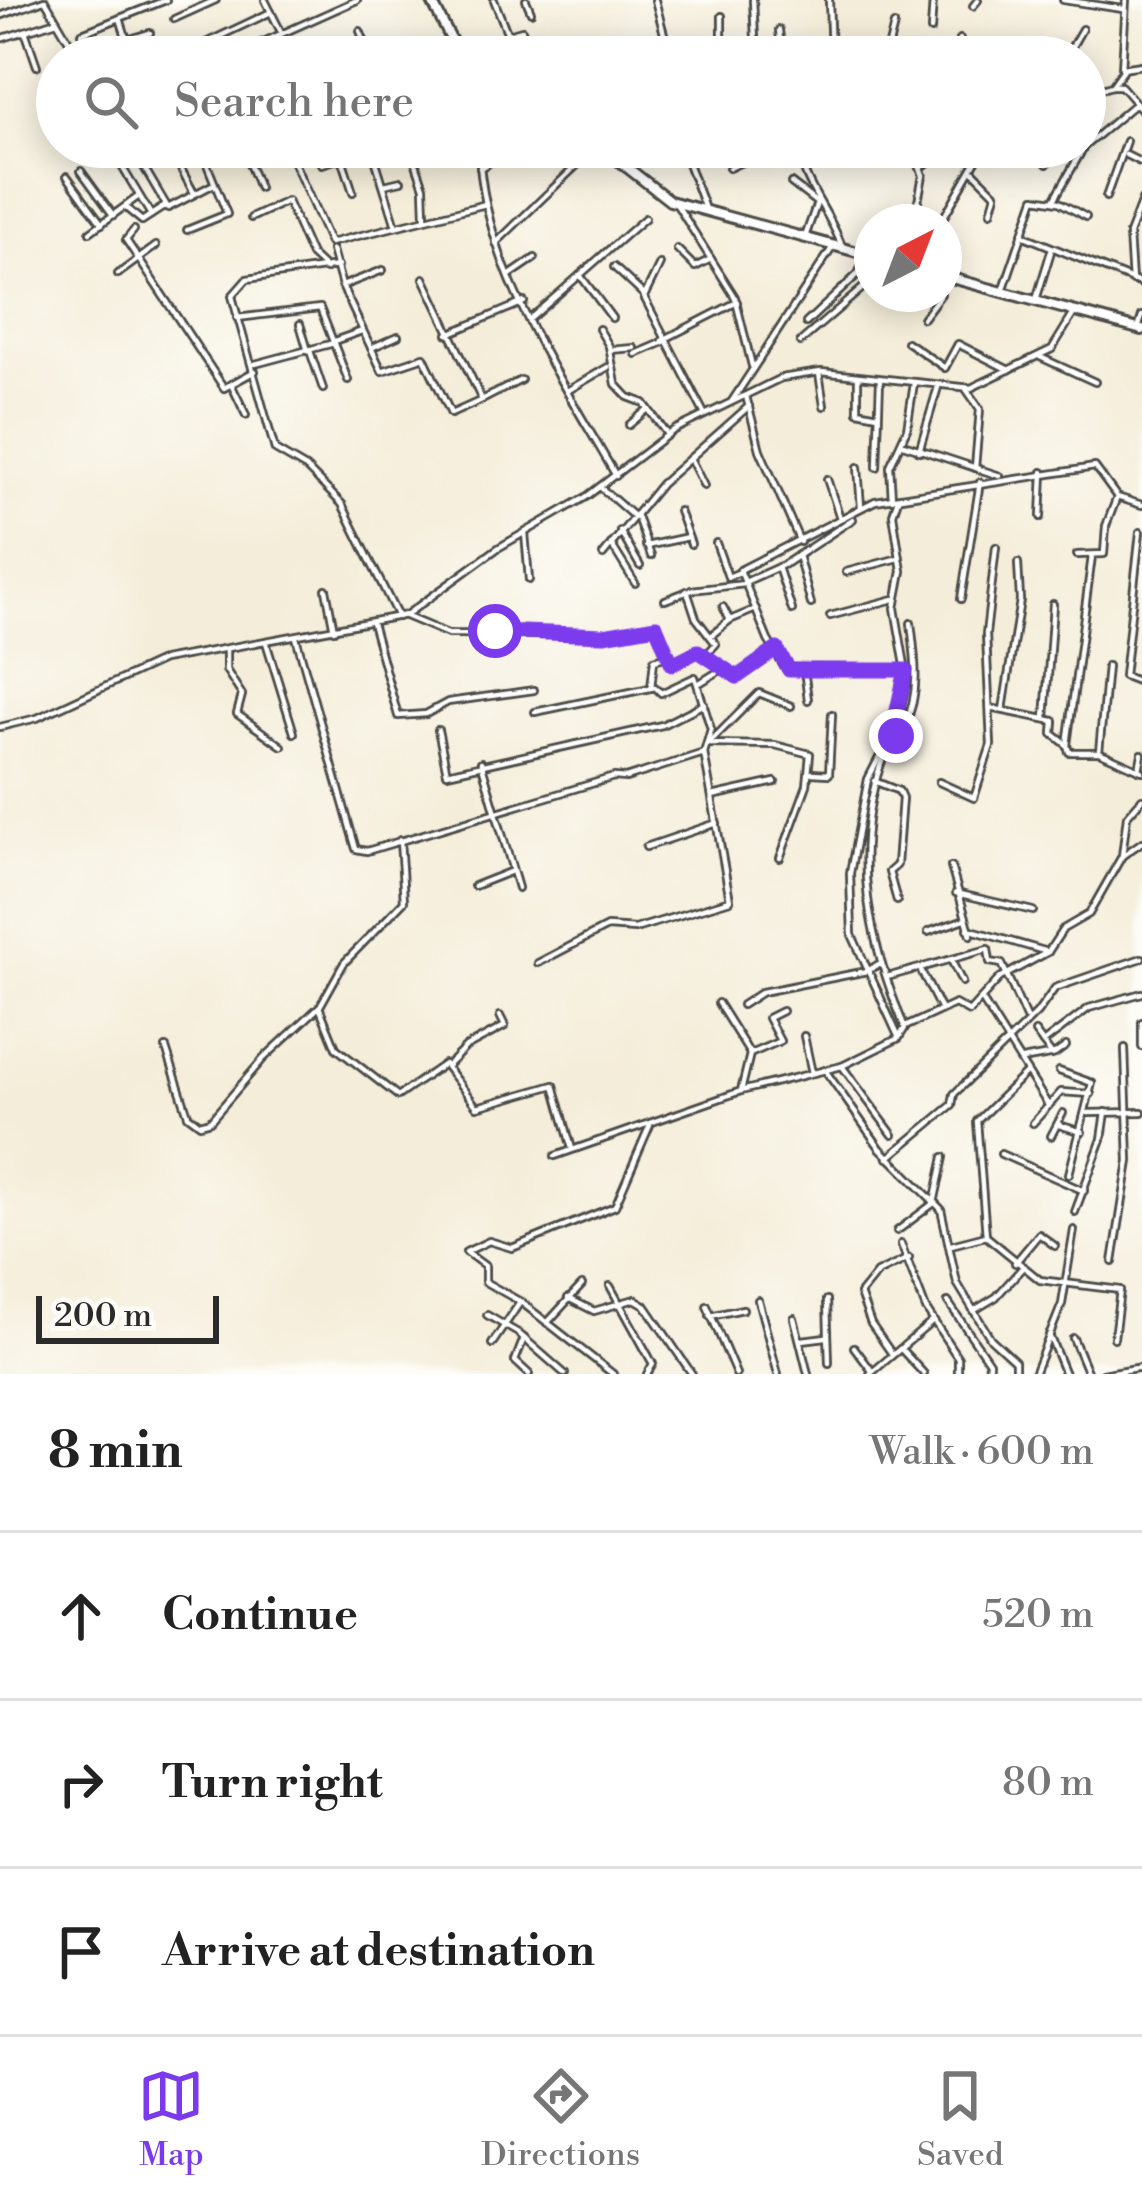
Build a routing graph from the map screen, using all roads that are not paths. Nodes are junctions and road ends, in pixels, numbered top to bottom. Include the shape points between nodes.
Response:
1 (45, 0) edge
2 (133, 0) edge
3 (166, 0) edge
4 (216, 0) edge
5 (265, 0) edge
6 (357, 0) edge
7 (431, 0) edge
8 (494, 0) edge
9 (526, 0) edge
10 (655, 0) edge
11 (753, 0) edge
12 (829, 0) edge
13 (933, 0) edge
14 (1063, 0) edge
15 (1126, 0) edge
16 (1124, 9) junction
17 (136, 11) junction
18 (271, 12) junction
19 (531, 12) dead end
20 (0, 16) edge
21 (722, 16) dead end
22 (120, 18) junction
23 (174, 19) dead end
24 (57, 21) junction
25 (894, 25) dead end
26 (1082, 28) dead end
27 (280, 30) junction
28 (779, 30) dead end
29 (931, 30) dead end
30 (25, 31) junction
31 (360, 31) dead end
32 (82, 33) dead end
33 (150, 33) dead end
34 (508, 34) joint
35 (66, 36) edge
36 (126, 36) edge
37 (140, 36) edge
38 (220, 36) edge
39 (269, 36) edge
40 (362, 36) edge
41 (449, 36) edge
42 (524, 36) edge
43 (664, 36) edge
44 (722, 36) edge
45 (755, 36) edge
46 (780, 36) edge
47 (830, 36) edge
48 (891, 36) edge
49 (1078, 36) edge
50 (0, 39) edge
51 (36, 61) edge
52 (1142, 65) edge
53 (1124, 69) junction
54 (1112, 86) junction
55 (1106, 88) edge
56 (1136, 103) junction
57 (1142, 110) edge
58 (1106, 128) edge
59 (1126, 140) dead end
60 (1125, 154) junction
61 (1142, 163) edge
62 (124, 168) edge
63 (142, 168) edge
64 (180, 168) edge
65 (208, 168) edge
66 (251, 168) edge
67 (296, 168) edge
68 (345, 168) edge
69 (380, 168) edge
70 (418, 168) edge
71 (480, 168) edge
72 (576, 168) edge
73 (628, 168) edge
74 (690, 168) edge
75 (801, 168) edge
76 (921, 168) edge
77 (976, 168) edge
78 (1071, 168) edge
79 (81, 171) dead end
80 (974, 172) junction
81 (67, 176) dead end
82 (401, 181) dead end
83 (791, 183) dead end
84 (214, 184) junction
85 (384, 185) junction
86 (259, 188) dead end
87 (353, 192) dead end
88 (194, 193) junction
89 (140, 196) junction
90 (1106, 197) dead end
91 (1054, 200) junction
92 (1142, 200) edge
93 (675, 202) junction
94 (487, 204) junction
95 (920, 204) edge
96 (952, 204) edge
97 (165, 206) junction
98 (124, 207) junction
99 (706, 211) junction
100 (991, 212) dead end
101 (113, 215) junction
102 (151, 215) junction
103 (1085, 217) dead end
104 (251, 218) dead end
105 (425, 218) junction
106 (644, 218) dead end
107 (102, 224) junction
108 (396, 224) junction
109 (134, 230) dead end
110 (187, 230) dead end
111 (90, 232) dead end
112 (1022, 235) junction
113 (805, 237) junction
114 (496, 243) junction
115 (156, 246) dead end
116 (838, 246) junction
117 (1052, 247) junction
118 (677, 249) dead end
119 (332, 250) dead end
120 (854, 251) edge
121 (535, 258) dead end
122 (711, 259) junction
123 (138, 260) junction
124 (660, 264) dead end
125 (338, 266) junction
126 (614, 267) dead end
127 (326, 269) junction
128 (383, 270) dead end
129 (118, 274) dead end
130 (510, 275) junction
131 (580, 275) junction
132 (424, 278) dead end
133 (854, 278) edge
134 (962, 281) edge
135 (1132, 281) junction
136 (1142, 284) edge
137 (342, 286) junction
138 (1003, 292) junction
139 (644, 295) junction
140 (854, 296) edge
141 (1036, 300) junction
142 (524, 302) junction
143 (737, 302) junction
144 (1076, 310) junction
145 (927, 312) edge
146 (1142, 316) edge
147 (238, 318) junction
148 (531, 318) junction
149 (612, 318) dead end
150 (923, 318) dead end
151 (806, 323) dead end
152 (300, 324) dead end
153 (599, 329) dead end
154 (1140, 329) edge
155 (363, 331) junction
156 (448, 334) junction
157 (398, 336) dead end
158 (663, 341) junction
159 (334, 342) junction
160 (800, 342) dead end
161 (907, 342) dead end
162 (371, 348) junction
163 (610, 350) junction
164 (309, 351) junction
165 (1040, 357) junction
166 (610, 366) junction
167 (752, 366) junction
168 (255, 368) junction
169 (1012, 371) junction
170 (819, 373) junction
171 (858, 377) junction
172 (348, 380) dead end
173 (521, 380) dead end
174 (880, 380) junction
175 (1094, 382) dead end
176 (914, 383) junction
177 (231, 384) junction
178 (938, 386) junction
179 (323, 389) dead end
180 (966, 389) junction
181 (567, 391) junction
182 (746, 395) junction
183 (482, 400) junction
184 (732, 401) junction
185 (749, 406) junction
186 (824, 406) dead end
187 (648, 409) junction
188 (704, 413) junction
189 (246, 415) dead end
190 (879, 416) junction
191 (629, 425) dead end
192 (668, 434) junction
193 (903, 444) junction
194 (920, 451) junction
195 (690, 458) junction
196 (857, 467) dead end
197 (877, 467) dead end
198 (975, 469) junction
199 (1043, 472) junction
200 (616, 476) junction
201 (1007, 477) junction
202 (827, 479) dead end
203 (980, 482) junction
204 (704, 486) dead end
205 (600, 487) junction
206 (1117, 497) junction
207 (896, 500) junction
208 (1142, 506) edge
209 (861, 507) junction
210 (679, 511) dead end
211 (635, 515) junction
212 (1040, 517) dead end
213 (854, 519) dead end
214 (837, 524) junction
215 (620, 531) junction
216 (1140, 532) edge
217 (525, 533) junction
218 (800, 542) junction
219 (716, 543) dead end
220 (611, 544) junction
221 (646, 545) junction
222 (996, 547) dead end
223 (603, 555) dead end
224 (798, 555) junction
225 (1078, 555) dead end
226 (650, 556) dead end
227 (1092, 556) junction
228 (901, 558) junction
229 (1018, 563) dead end
230 (775, 564) junction
231 (640, 566) dead end
232 (846, 572) dead end
233 (743, 578) junction
234 (529, 580) dead end
235 (635, 583) dead end
236 (326, 589) dead end
237 (687, 591) junction
238 (897, 598) junction
239 (961, 599) dead end
240 (665, 601) dead end
241 (811, 604) dead end
242 (1053, 604) dead end
243 (724, 607) dead end
244 (756, 609) junction
245 (792, 610) dead end
246 (401, 616) junction
247 (830, 616) dead end
248 (730, 620) junction
249 (372, 622) junction
250 (911, 622) dead end
251 (334, 630) junction
252 (711, 635) junction
253 (296, 637) junction
254 (266, 642) junction
255 (226, 649) junction
256 (777, 649) junction
257 (706, 655) junction
258 (668, 656) junction
259 (911, 660) junction
260 (1107, 666) dead end
261 (804, 669) junction
262 (721, 670) junction
263 (906, 670) junction
264 (1142, 683) edge
265 (698, 684) junction
266 (651, 688) junction
267 (534, 690) dead end
268 (808, 700) dead end
269 (704, 704) junction
270 (790, 706) dead end
271 (990, 707) junction
272 (1003, 710) junction
273 (535, 712) dead end
274 (832, 714) dead end
275 (1045, 719) junction
276 (0, 727) edge
277 (438, 730) dead end
278 (294, 733) dead end
279 (894, 735) junction
280 (708, 744) junction
281 (282, 746) dead end
282 (1067, 746) junction
283 (1099, 752) junction
284 (704, 753) junction
285 (1142, 754) edge
286 (481, 762) junction
287 (1141, 770) edge
288 (809, 773) junction
289 (872, 780) junction
290 (775, 782) dead end
291 (939, 782) dead end
292 (712, 796) junction
293 (1142, 800) edge
294 (492, 810) junction
295 (717, 823) junction
296 (400, 840) junction
297 (1142, 842) edge
298 (646, 847) dead end
299 (1122, 856) junction
300 (780, 858) dead end
301 (950, 867) dead end
302 (512, 871) junction
303 (474, 886) dead end
304 (518, 888) dead end
305 (956, 893) junction
306 (897, 902) dead end
307 (1033, 911) dead end
308 (965, 919) junction
309 (928, 932) dead end
310 (1048, 952) junction
311 (1142, 958) edge
312 (951, 960) junction
313 (538, 963) dead end
314 (879, 963) junction
315 (920, 969) junction
316 (869, 970) junction
317 (1003, 976) junction
318 (887, 977) junction
319 (962, 982) dead end
320 (1142, 992) edge
321 (981, 1000) junction
322 (718, 1003) dead end
323 (742, 1005) dead end
324 (320, 1006) junction
325 (941, 1010) junction
326 (782, 1011) dead end
327 (500, 1016) dead end
328 (1028, 1021) junction
329 (1142, 1022) edge
330 (1035, 1032) dead end
331 (902, 1033) junction
332 (804, 1036) dead end
333 (1008, 1037) junction
334 (1043, 1043) junction
335 (1066, 1046) dead end
336 (1142, 1047) edge
337 (166, 1048) dead end
338 (1124, 1048) dead end
339 (750, 1054) junction
340 (1052, 1055) junction
341 (1022, 1060) junction
342 (448, 1065) junction
343 (842, 1066) junction
344 (825, 1070) junction
345 (1059, 1071) dead end
346 (812, 1073) junction
347 (1025, 1074) junction
348 (741, 1091) junction
349 (1090, 1094) junction
350 (1048, 1105) junction
351 (1106, 1112) junction
352 (1126, 1112) junction
353 (1142, 1112) edge
354 (1063, 1113) dead end
355 (1088, 1113) junction
356 (1034, 1124) dead end
357 (1058, 1124) junction
358 (650, 1125) junction
359 (1082, 1132) junction
360 (893, 1135) dead end
361 (1052, 1136) dead end
362 (572, 1149) junction
363 (1001, 1154) dead end
364 (555, 1156) dead end
365 (944, 1157) dead end
366 (888, 1158) junction
367 (1070, 1174) dead end
368 (1084, 1191) junction
369 (937, 1205) junction
370 (1075, 1212) dead end
371 (1074, 1230) dead end
372 (897, 1231) dead end
373 (986, 1236) junction
374 (902, 1244) dead end
375 (948, 1245) junction
376 (1055, 1246) dead end
377 (909, 1258) junction
378 (1113, 1262) dead end
379 (1018, 1265) junction
380 (582, 1285) dead end
381 (610, 1286) dead end
382 (1064, 1286) junction
383 (568, 1298) junction
384 (758, 1300) dead end
385 (827, 1300) dead end
386 (520, 1302) junction
387 (948, 1302) dead end
388 (620, 1304) junction
389 (707, 1306) dead end
390 (743, 1310) dead end
391 (973, 1311) junction
392 (487, 1315) dead end
393 (710, 1316) junction
394 (794, 1318) dead end
395 (932, 1322) junction
396 (547, 1323) junction
397 (506, 1325) junction
398 (1048, 1332) junction
399 (826, 1337) junction
400 (524, 1338) junction
401 (1073, 1338) dead end
402 (1114, 1338) dead end
403 (800, 1340) junction
404 (492, 1344) dead end
405 (854, 1347) dead end
406 (900, 1348) junction
407 (892, 1354) junction
408 (829, 1363) dead end
409 (1142, 1367) edge
410 (556, 1371) edge
411 (871, 1373) edge
412 (530, 1374) edge
413 (565, 1374) edge
414 (613, 1374) edge
415 (647, 1374) edge
416 (692, 1374) edge
417 (736, 1374) edge
418 (778, 1374) edge
419 (808, 1374) edge
420 (924, 1374) edge
421 (958, 1374) edge
422 (988, 1374) edge
423 (1015, 1374) edge
424 (1034, 1374) edge
425 (1065, 1374) edge
426 (1088, 1374) edge
427 (1102, 1374) edge

1 - 20 street
1 - 24 street
2 - 17 street
3 - 17 street
4 - 23 street
5 - 18 street
6 - 27 street
7 - 41 main road
8 - 34 street
9 - 19 street
10 - 43 street
11 - 45 street
12 - 47 street
13 - 29 street
14 - 16 street
15 - 16 street
16 - 53 street
17 - 22 street
18 - 27 street
18 - 38 street
21 - 44 street
22 - 32 street
22 - 36 street
24 - 30 street
24 - 35 street
25 - 48 street
26 - 49 street
27 - 39 street
28 - 46 street
30 - 50 street
30 - 51 street
31 - 40 street
33 - 37 street
34 - 42 street
52 - 53 street
53 - 54 street
54 - 55 street
54 - 56 street
56 - 57 street
56 - 58 street
59 - 60 street
60 - 61 street
60 - 90 street
62 - 89 street
63 - 97 street
64 - 88 street
65 - 84 street
66 - 86 street
67 - 108 street via 330,243
68 - 87 street
69 - 85 street
70 - 105 street
71 - 94 street
72 - 114 street
73 - 93 main road
74 - 99 street
75 - 116 street via 822,196
76 - 95 street
77 - 80 street
78 - 91 street
79 - 101 street
80 - 96 street
80 - 100 street via 996,194
81 - 107 street
82 - 85 street
83 - 113 street via 818,203
84 - 88 street
84 - 110 street via 226,214
85 - 108 street
88 - 97 street
89 - 98 street
89 - 102 street
91 - 103 street
91 - 112 street via 1035,198
92 - 135 street via 1130,226
93 - 99 main road
93 - 122 street
94 - 105 street
94 - 114 street
97 - 102 street
98 - 101 street
98 - 102 street via 142,221
99 - 113 main road
101 - 107 street
104 - 127 street via 287,201 311,255
105 - 108 street
106 - 131 street
107 - 111 street
109 - 123 street via 125,239
112 - 117 street
112 - 138 street
113 - 116 main road
114 - 130 street
115 - 123 street
116 - 120 main road
116 - 167 street
117 - 135 street
117 - 141 street
118 - 122 street via 695,267
119 - 125 street
121 - 130 street
122 - 143 street
123 - 129 street
123 - 177 street via 224,388
124 - 139 street
125 - 127 street
125 - 137 street
126 - 139 street
127 - 147 street via 242,282 232,293
128 - 137 street
130 - 142 street
131 - 148 street
131 - 149 street
132 - 156 street
133 - 151 street
134 - 138 main road
135 - 136 street
137 - 155 street
138 - 141 main road
139 - 158 street
140 - 160 street
141 - 144 main road
142 - 148 street
142 - 156 street
143 - 158 street
143 - 167 street
144 - 154 main road
144 - 165 street
145 - 150 street
146 - 154 street
147 - 159 street via 320,308
147 - 168 street
148 - 181 street
152 - 164 street
153 - 163 street
155 - 159 street
155 - 162 street
156 - 183 street
157 - 162 street
158 - 163 street
158 - 188 street
159 - 164 street
159 - 172 street
161 - 169 street via 945,368 958,344
162 - 183 street via 386,373 425,358 451,414
163 - 166 street
164 - 168 street
164 - 179 street
165 - 169 street
165 - 175 street
166 - 181 street
166 - 187 street via 620,390
167 - 184 street
168 - 177 street
168 - 246 street via 277,453 306,468 342,504
169 - 180 street
170 - 171 street
170 - 182 street via 781,378
170 - 186 street
171 - 174 street
171 - 190 street via 858,411
173 - 183 street
174 - 176 street
174 - 190 street
176 - 178 street
176 - 193 street
177 - 189 street
178 - 180 street
178 - 194 street
180 - 198 street via 980,409
181 - 200 street
182 - 184 street
182 - 185 street
184 - 188 street
185 - 195 street
185 - 218 street
187 - 191 street
187 - 192 street
188 - 192 street
190 - 197 street
192 - 200 street
193 - 194 street
193 - 207 street via 890,466
194 - 198 street
195 - 204 street
195 - 211 street
196 - 209 street
198 - 201 street
199 - 201 street
199 - 206 street via 1097,467
199 - 212 street
200 - 205 street
201 - 203 street
202 - 214 street
203 - 207 street
203 - 239 street
205 - 211 street
205 - 217 street
206 - 208 street
206 - 227 street via 1104,554
207 - 209 street
207 - 228 street
209 - 214 street
210 - 221 street via 689,541
211 - 215 street
211 - 221 street
213 - 214 street
214 - 218 street
214 - 224 street
215 - 220 street
215 - 231 street
216 - 264 street via 1124,676
217 - 234 street
217 - 246 street
218 - 230 street
219 - 233 street via 728,577
220 - 223 street
220 - 235 street
221 - 226 street
222 - 271 street via 986,634
224 - 230 street
224 - 241 street
225 - 227 street
227 - 282 street
228 - 232 street
228 - 238 street
229 - 272 street
230 - 233 street
230 - 233 street
230 - 245 street
233 - 237 street
233 - 244 street
236 - 251 street
237 - 240 street
237 - 252 street
238 - 247 street
238 - 259 street
242 - 275 street
243 - 248 street
244 - 248 street
244 - 256 street
246 - 249 street
246 - 258 street via 448,634 604,635 656,626
248 - 252 street
249 - 251 street
249 - 267 street via 398,716
250 - 259 street
251 - 253 street
252 - 257 street via 717,645
253 - 254 street
253 - 296 street via 356,849
254 - 255 street
254 - 278 street
255 - 276 street via 163,660
255 - 281 street via 226,670 242,695 238,714
256 - 261 street via 785,668
256 - 262 street via 737,677
257 - 258 street via 698,651 674,665
257 - 262 street
258 - 266 street via 654,660
259 - 263 street
259 - 279 street via 913,698
260 - 283 street
261 - 263 street
261 - 268 street
262 - 265 street
263 - 279 street
265 - 266 street via 695,677 674,691
265 - 269 street
266 - 273 street
269 - 280 street
269 - 286 street via 621,736
270 - 280 street via 759,693
271 - 272 street
271 - 291 street via 991,745 976,797
272 - 275 street
274 - 288 street via 829,774
275 - 282 street
277 - 286 street via 446,772
279 - 289 street
280 - 284 street
280 - 288 street via 809,753
282 - 283 street
283 - 287 street
284 - 292 street
284 - 294 street
285 - 287 street
286 - 294 street
288 - 300 street
289 - 306 street via 902,798 897,865 889,872
289 - 314 street via 862,873
289 - 316 street via 850,873 852,935
290 - 292 street
292 - 295 street
293 - 299 street via 1127,816
294 - 296 street
294 - 302 street
295 - 298 street
295 - 313 street via 730,900 635,929 607,927
296 - 324 street via 404,901 344,963
297 - 299 street
299 - 310 street via 1089,914 1063,929
301 - 305 street
302 - 303 street
302 - 304 street
305 - 307 street
305 - 308 street
308 - 309 street
308 - 310 street via 969,932
310 - 317 street
311 - 328 street via 1064,982
312 - 315 street
312 - 317 street via 988,949
312 - 319 street
314 - 316 street
314 - 318 street
315 - 318 street
315 - 325 street
316 - 323 street via 762,992
316 - 331 street
317 - 321 street
317 - 328 street
318 - 331 street
320 - 334 street via 1089,1008
321 - 325 street via 969,1012 955,1004
321 - 333 street
322 - 339 street
324 - 337 street via 205,1123 188,1115
324 - 342 street via 336,1048 394,1094
325 - 331 street
326 - 339 street via 768,1018 780,1041
327 - 342 street via 506,1026
328 - 333 street
329 - 336 street
330 - 334 street
331 - 343 street
332 - 346 street
333 - 341 street
333 - 366 street via 950,1107
334 - 340 street
335 - 340 street
338 - 352 street
339 - 348 street
340 - 341 street
341 - 347 street
342 - 362 street via 477,1107 554,1084
343 - 344 street
343 - 360 street
344 - 346 street
344 - 366 street
345 - 349 street via 1092,1083
346 - 348 street
347 - 350 street
347 - 373 street via 977,1121
348 - 358 street
349 - 350 street via 1061,1092
349 - 355 street
350 - 356 street
351 - 352 street
351 - 355 street
351 - 368 street
352 - 353 street
352 - 378 street via 1129,1161
354 - 357 street
355 - 359 street
357 - 359 street
357 - 361 street
358 - 362 street
358 - 386 street via 615,1206 512,1248 489,1241 466,1252 485,1266 485,1282
359 - 367 street
362 - 364 street
363 - 368 street
365 - 369 street
366 - 369 street
368 - 370 street
369 - 372 street
369 - 375 street
371 - 382 street
373 - 375 street
373 - 379 street
374 - 377 street
375 - 391 street
376 - 379 street via 1039,1234
377 - 395 street
377 - 407 street via 878,1273 860,1294
379 - 382 street
379 - 391 street via 996,1297
380 - 383 street
381 - 388 street
382 - 398 street
382 - 402 street via 1120,1290
383 - 388 street via 594,1311
383 - 396 street
384 - 418 street
385 - 399 street
386 - 396 street
386 - 397 street
387 - 422 street via 989,1362
388 - 415 street via 653,1364
388 - 416 street via 645,1305
389 - 393 street
390 - 393 street
391 - 423 street via 1015,1361
392 - 397 street
393 - 417 street
394 - 403 street
395 - 406 street
395 - 421 street via 958,1358
396 - 414 street
397 - 400 street
397 - 404 street
398 - 424 street
398 - 425 street
399 - 403 street
399 - 408 street
400 - 410 street
400 - 412 street via 515,1361
401 - 426 street
403 - 419 street
405 - 411 street
406 - 407 street
406 - 420 street
407 - 411 street
409 - 427 street
410 - 413 street

